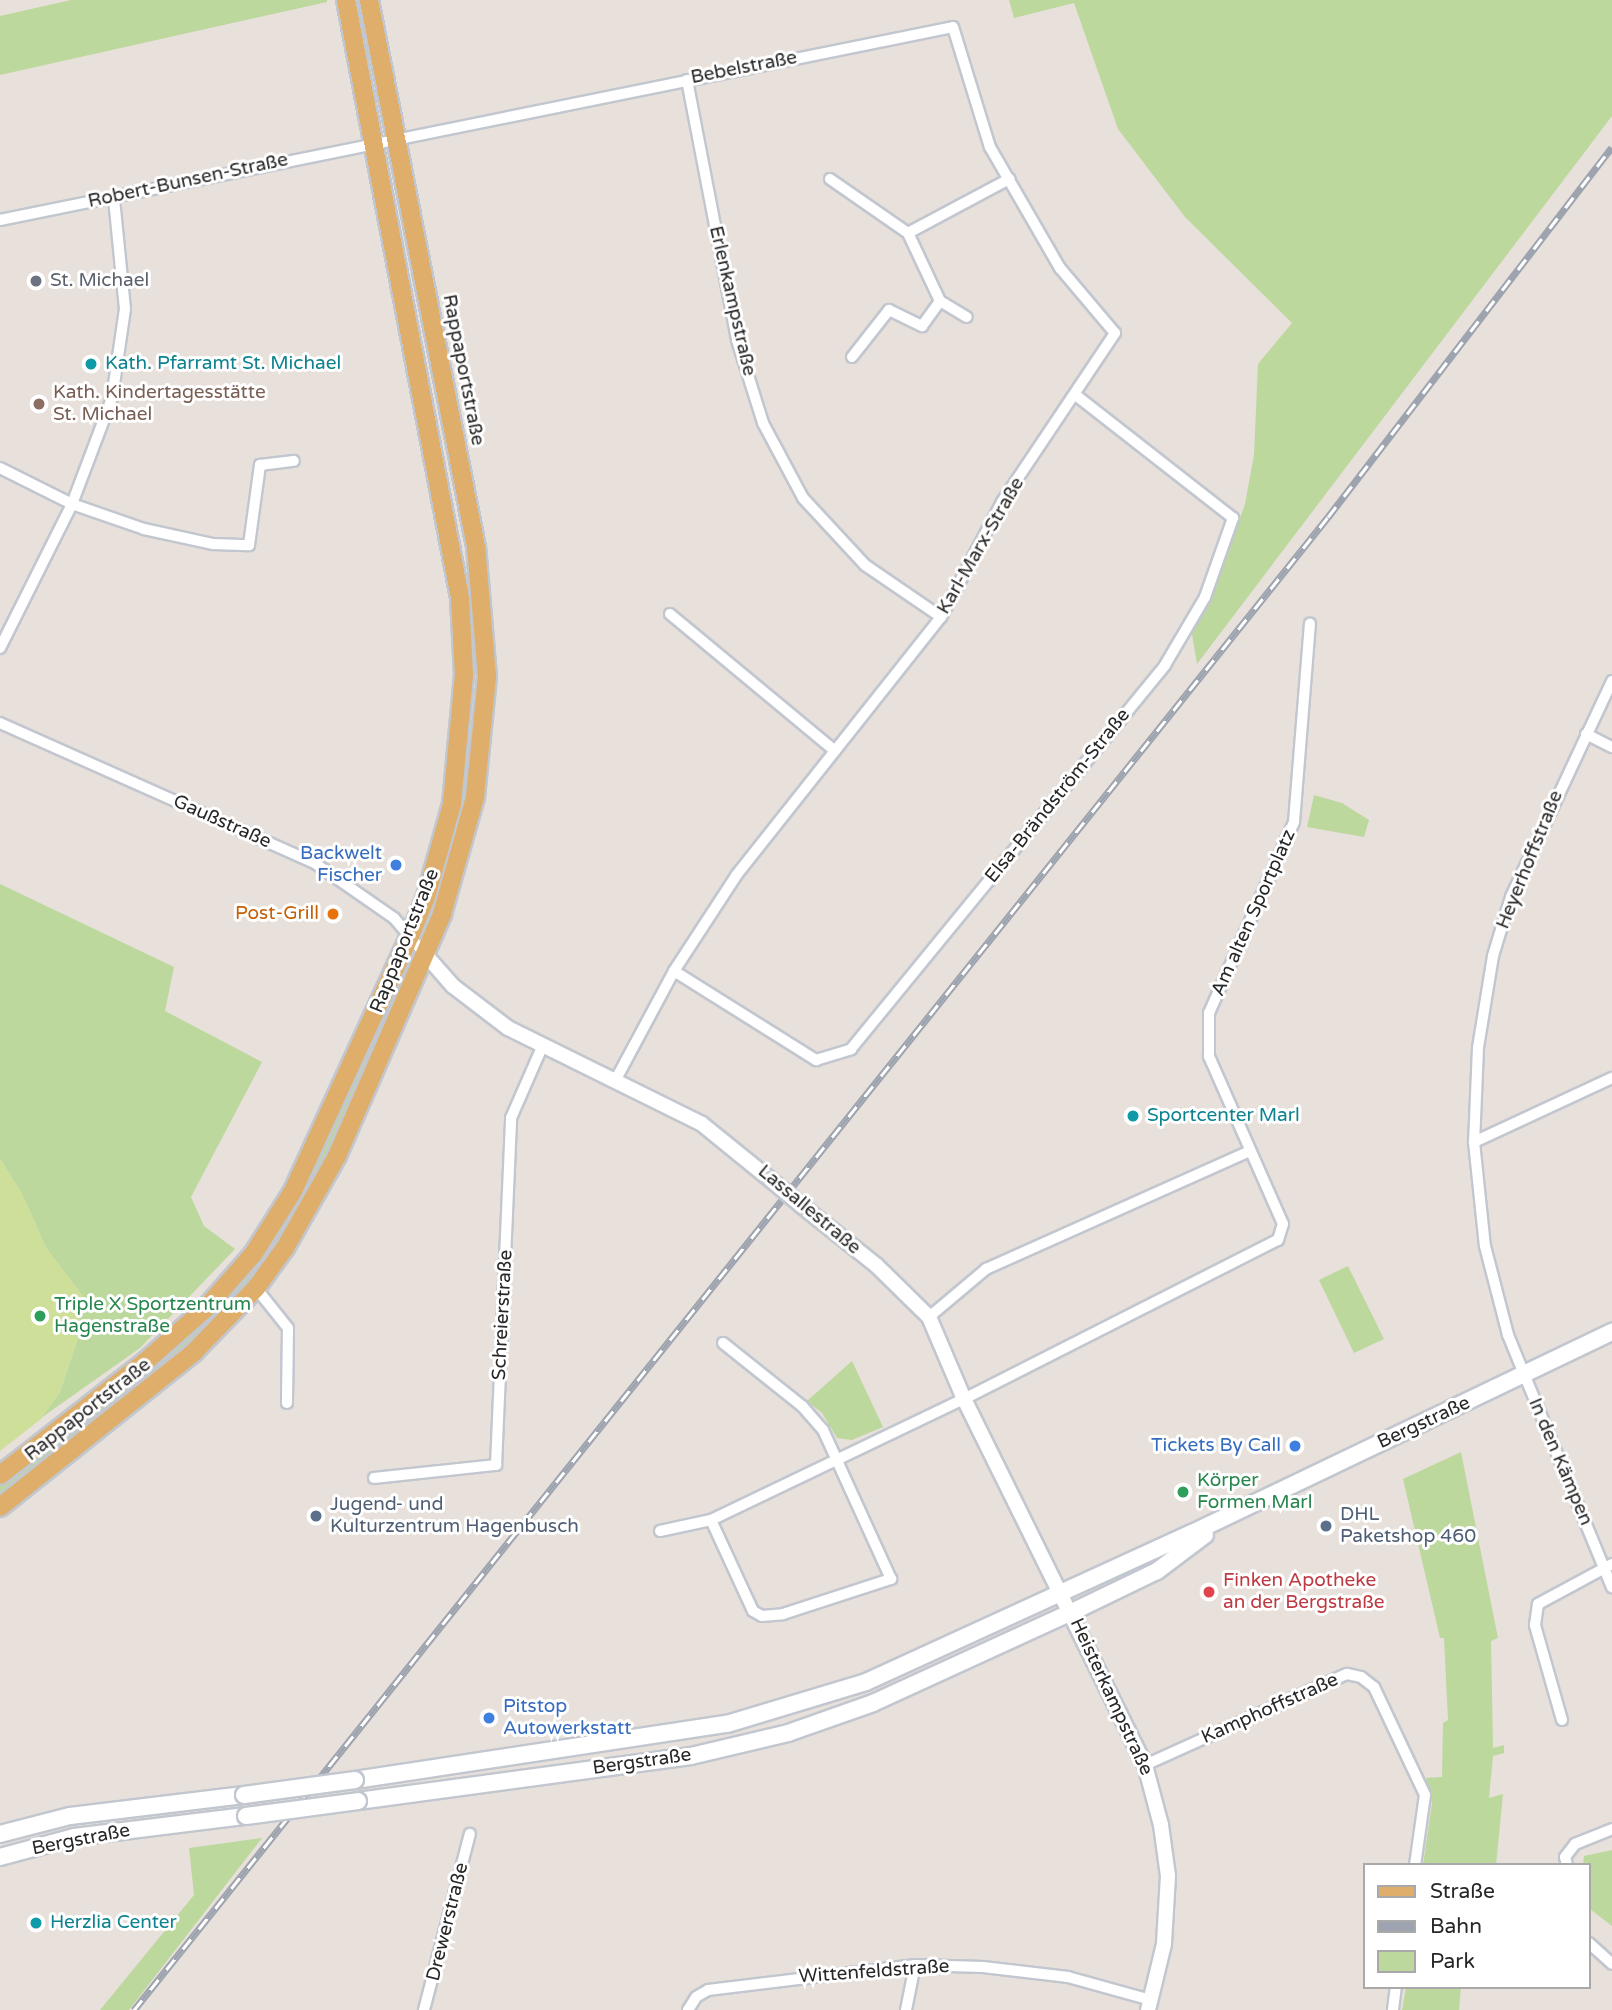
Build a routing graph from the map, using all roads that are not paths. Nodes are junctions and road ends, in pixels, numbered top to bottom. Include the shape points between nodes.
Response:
1 (346, 0) edge
2 (369, 0) edge
3 (687, 80) junction
4 (396, 139) junction
5 (376, 141) junction
6 (830, 179) dead end
7 (1009, 179) junction
8 (114, 198) junction
9 (0, 220) edge
10 (908, 233) junction
11 (940, 301) junction
12 (967, 317) dead end
13 (1115, 333) joint
14 (852, 357) dead end
15 (1077, 396) junction
16 (294, 461) dead end
17 (0, 468) edge
18 (72, 504) junction
19 (670, 614) dead end
20 (941, 617) junction
21 (1310, 624) dead end
22 (0, 648) edge
23 (1612, 681) edge
24 (0, 723) edge
25 (1586, 734) junction
26 (1612, 747) edge
27 (835, 751) junction
28 (410, 936) junction
29 (424, 953) junction
30 (674, 971) junction
31 (542, 1047) junction
32 (1612, 1078) edge
33 (615, 1081) junction
34 (1474, 1143) junction
35 (1250, 1151) junction
36 (256, 1288) junction
37 (929, 1317) junction
38 (1612, 1332) edge
39 (723, 1343) dead end
40 (1523, 1377) junction
41 (964, 1399) junction
42 (287, 1403) dead end
43 (834, 1459) junction
44 (0, 1475) edge
45 (374, 1478) dead end
46 (0, 1507) edge
47 (1235, 1513) junction
48 (711, 1520) junction
49 (660, 1531) dead end
50 (1609, 1566) edge
51 (1612, 1587) edge
52 (1063, 1592) junction
53 (1072, 1612) junction
54 (1562, 1720) dead end
55 (1145, 1765) junction
56 (1612, 1829) edge
57 (0, 1834) edge
58 (470, 1834) dead end
59 (0, 1857) edge
60 (1415, 1863) edge
61 (1566, 1863) edge
62 (1591, 1946) edge
63 (1612, 1964) edge
64 (915, 1965) junction
65 (1396, 1989) edge
66 (1150, 2005) edge
67 (424, 2010) edge
68 (688, 2010) edge
69 (906, 2010) edge
70 (1392, 2010) edge

1 - 5 main road, Rappaportstraße
2 - 4 main road, Rappaportstraße
3 - 4 street, Bebelstraße
3 - 7 street, Bebelstraße via 953,27 990,147
3 - 20 street, Erlenkampstraße via 737,340 762,423 812,507 865,565
4 - 5 street, Bebelstraße
4 - 29 main road, Rappaportstraße via 476,547 487,677 475,797 442,914
5 - 8 street, Robert-Bunsen-Straße
5 - 28 main road, Rappaportstraße via 449,528 460,598 464,676 452,804
6 - 10 street
7 - 10 street
7 - 13 street, Bebelstraße via 1060,268
8 - 9 street, Robert-Bunsen-Straße
8 - 18 street via 125,309 112,398
10 - 11 street
11 - 12 street
11 - 14 street via 922,326 889,310
13 - 15 street, Karl-Marx-Straße
15 - 20 street, Karl-Marx-Straße via 1002,502
15 - 30 street, Elsa-Brändström-Straße via 1233,518 1205,597 1164,665 851,1049 816,1060
16 - 18 street via 260,465 248,545 213,544 144,529
17 - 18 street
18 - 22 street
19 - 27 street
20 - 27 street, Karl-Marx-Straße
21 - 35 street, Am alten Sportplatz via 1294,822 1209,1013 1209,1056
23 - 25 street, Heyerhoffstraße
24 - 28 street, Gaußstraße via 316,864 394,918
25 - 26 street
25 - 34 street, Heyerhoffstraße via 1534,841 1493,956 1478,1048
27 - 30 street, Karl-Marx-Straße via 736,876
28 - 29 street, Gaußstraße
28 - 44 main road, Rappaportstraße via 293,1191 254,1253 186,1327
29 - 31 street, Lassallestraße via 453,986
29 - 36 main road, Rappaportstraße via 337,1156 285,1248
30 - 33 street, Karl-Marx-Straße
31 - 33 street, Lassallestraße
31 - 45 street, Schreierstraße via 512,1118 496,1465
32 - 34 street
33 - 37 street, Lassallestraße, bridge via 702,1124 739,1150 876,1265
34 - 40 street, Heyerhoffstraße via 1485,1247
35 - 37 street via 986,1269
35 - 41 street, Am alten Sportplatz via 1283,1224 1278,1240
36 - 42 street via 288,1328
36 - 46 main road, Rappaportstraße via 194,1352
37 - 41 street, Lassallestraße
38 - 40 main road, Bergstraße
39 - 43 street via 802,1406 823,1430
40 - 47 main road, Bergstraße
40 - 50 street, In den Kämpen
41 - 43 street, Am alten Sportplatz
41 - 52 street, Lassallestraße
43 - 48 street, Am alten Sportplatz
43 - 48 street via 891,1578 783,1614 762,1616 753,1611
47 - 52 main road, Bergstraße
47 - 53 main road, Bergstraße via 1157,1571
48 - 49 street, Am alten Sportplatz
50 - 51 street, In den Kämpen
50 - 54 street via 1538,1604 1535,1625
52 - 53 street, Heisterkampstraße
52 - 57 main road, Bergstraße, bridge via 866,1682 727,1724 355,1780 70,1816
53 - 55 street, Heisterkampstraße
53 - 59 main road, Bergstraße, bridge via 873,1703 733,1748 74,1837
55 - 60 street, Kamphoffstraße via 1347,1674 1361,1677 1374,1688 1425,1795
55 - 66 street, Heisterkampstraße via 1168,1876 1164,1944
56 - 61 street via 1575,1844 1565,1857
58 - 67 street, Drewerstraße
62 - 63 street
64 - 66 street, Wittenfeldstraße via 1068,1977
64 - 68 street, Wittenfeldstraße via 708,1990 696,1997
64 - 69 street
65 - 70 street

